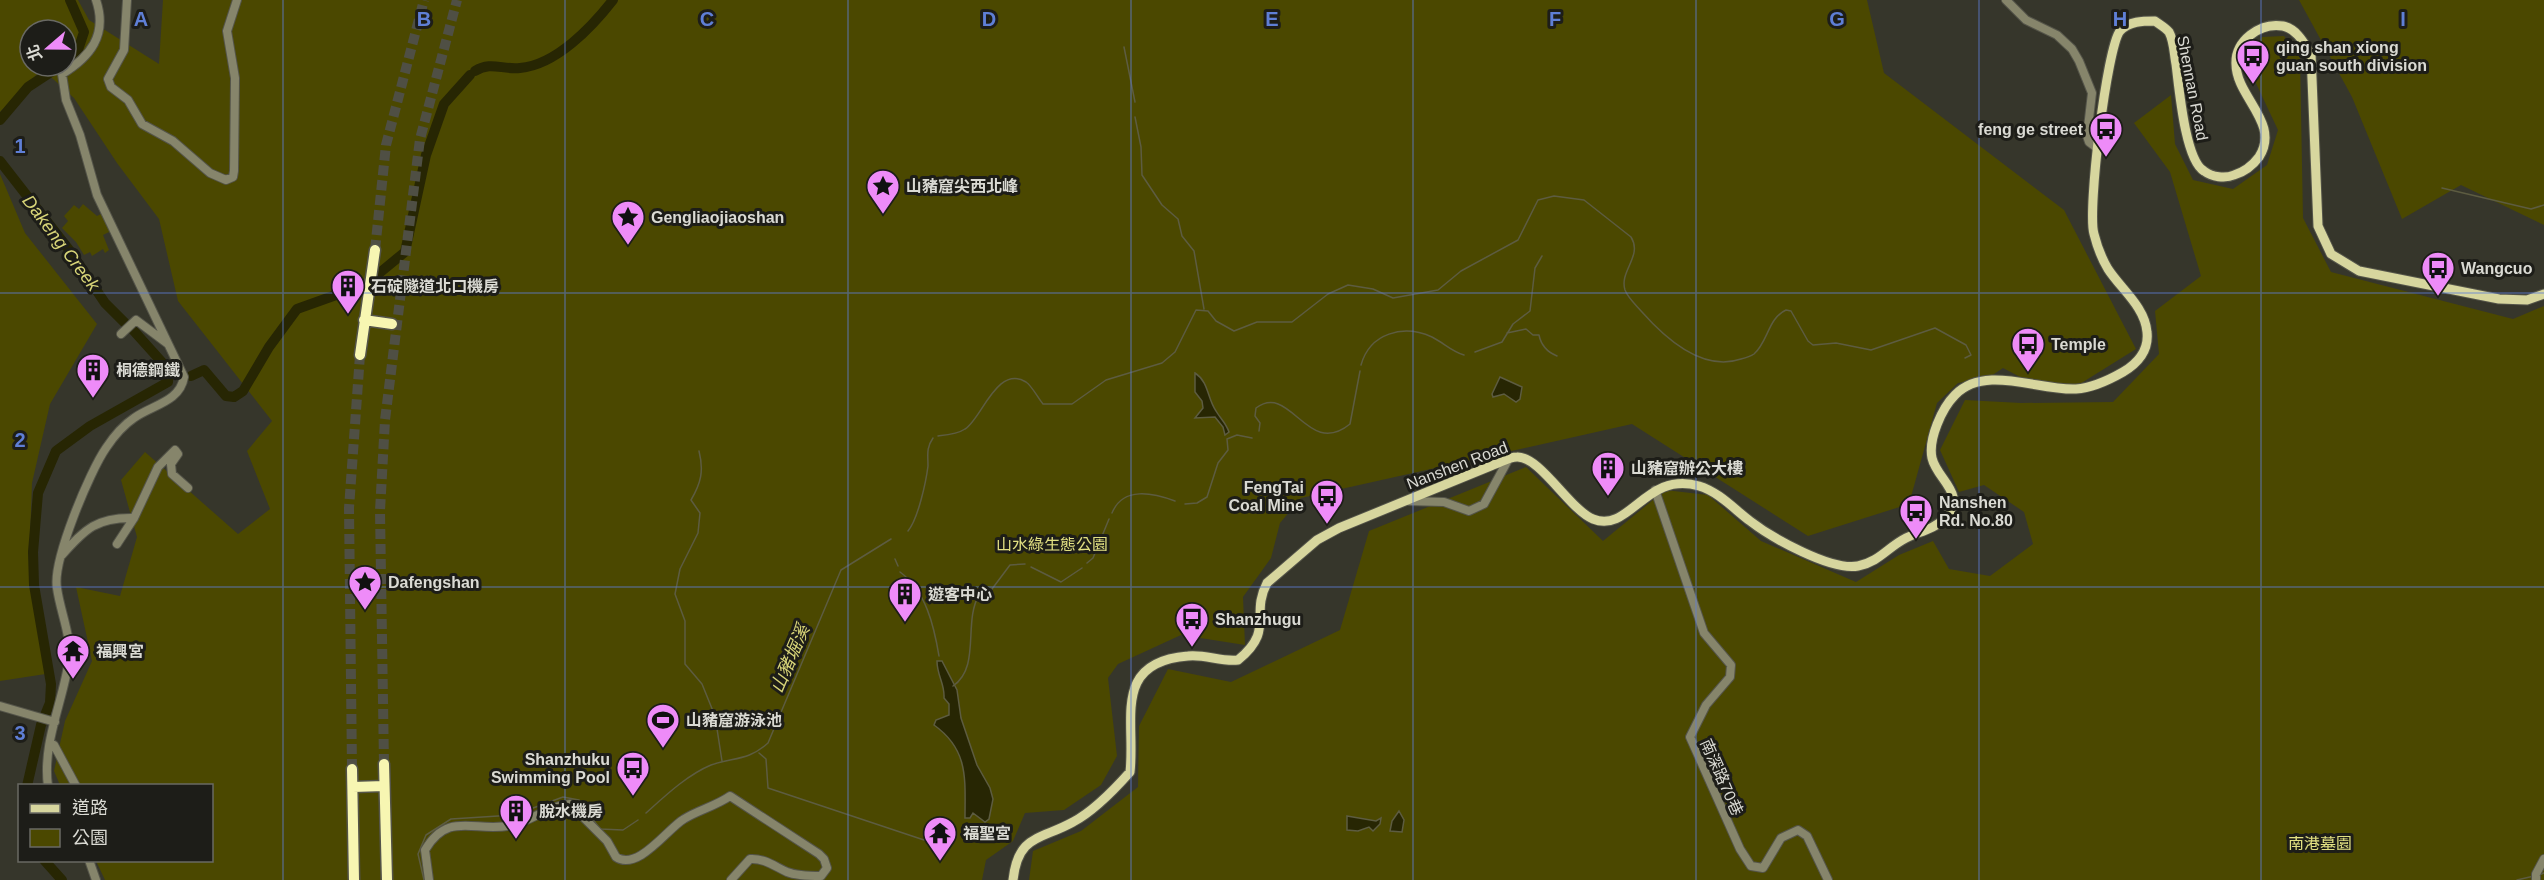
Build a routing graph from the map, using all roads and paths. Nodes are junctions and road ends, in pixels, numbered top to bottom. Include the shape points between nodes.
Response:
1 (96, 0) edge
2 (127, 0) edge
3 (237, 0) edge
4 (2006, 0) edge
5 (2097, 148) junction
6 (375, 250) tunnel mouth
7 (2544, 294) edge
8 (364, 320) junction
9 (392, 324) dead end
10 (121, 334) dead end
11 (170, 345) junction
12 (360, 355) tunnel mouth
13 (2112, 378) joint
14 (1508, 460) junction
15 (188, 488) dead end
16 (1655, 490) junction
17 (1406, 501) junction
18 (134, 518) junction
19 (117, 544) dead end
20 (59, 558) junction
21 (0, 706) edge
22 (52, 721) junction
23 (50, 743) junction
24 (384, 764) tunnel mouth
25 (352, 769) tunnel mouth
26 (48, 784) edge
27 (75, 784) edge
28 (384, 786) junction
29 (353, 787) junction
30 (2544, 859) edge
31 (89, 862) edge
32 (2536, 878) edge
33 (96, 880) edge
34 (354, 880) edge
35 (387, 880) edge
36 (429, 880) edge
37 (731, 880) edge
38 (1013, 880) edge
39 (1828, 880) edge

1 - 11 street via 100,32 85,60 62,74 62,86 81,135 97,195
2 - 3 street via 124,50 108,79 111,87 128,100 142,124 173,141 210,173 226,180 233,177 236,124 235,78 227,31
4 - 5 street via 2026,20 2057,35 2072,49 2092,93 2087,136
5 - 7 main road, Shennan Road via 2119,32 2133,22 2155,21 2169,32 2188,145 2196,165 2219,177 2233,176 2254,164 2264,149 2265,132 2241,80 2237,57 2251,34 2284,26 2301,37 2311,54 2318,226 2331,254 2359,271 2499,299 2527,300
5 - 13 main road, Shennan Road via 2091,202 2094,234 2106,267 2144,317 2148,335 2137,363
6 - 8 highway
8 - 9 highway
8 - 12 highway
10 - 11 street via 136,320
11 - 20 street via 183,377 182,388 117,432 104,451
13 - 16 main road, Nanshen Road via 2077,388 1980,381 1957,393 1940,419 1931,452 1934,465 1952,490 1952,508 1942,521 1898,542 1876,561 1861,566 1834,563 1773,537 1703,487 1676,483
14 - 16 main road, Nanshen Road via 1529,459 1583,513 1595,520 1608,522 1621,517
14 - 17 main road, Nanshen Road
14 - 17 street via 1484,504 1469,511 1444,502
15 - 18 street via 172,474 171,464 178,454 175,450 158,467
16 - 39 street, 南深路70巷 via 1704,633 1731,665 1730,677 1706,705 1691,733 1695,752 1751,866 1763,868 1781,838 1798,830 1807,836
17 - 38 main road, Nanshen Road via 1327,533 1278,572 1262,592 1258,638 1239,660 1183,656 1158,663 1144,673 1130,702 1130,772 1084,815 1034,839 1016,862
18 - 19 street
18 - 20 street via 112,517 88,527
20 - 22 street via 56,588 69,658
21 - 22 street
22 - 23 street
23 - 26 street
23 - 27 street
24 - 28 highway
25 - 29 highway
28 - 29 highway
28 - 35 highway
29 - 34 highway
30 - 32 street
31 - 33 street
36 - 37 street via 425,850 440,832 458,824 503,827 570,804 607,841 616,857 623,860 651,850 676,824 730,796 824,859 826,868 821,876 789,873 760,858 750,859

